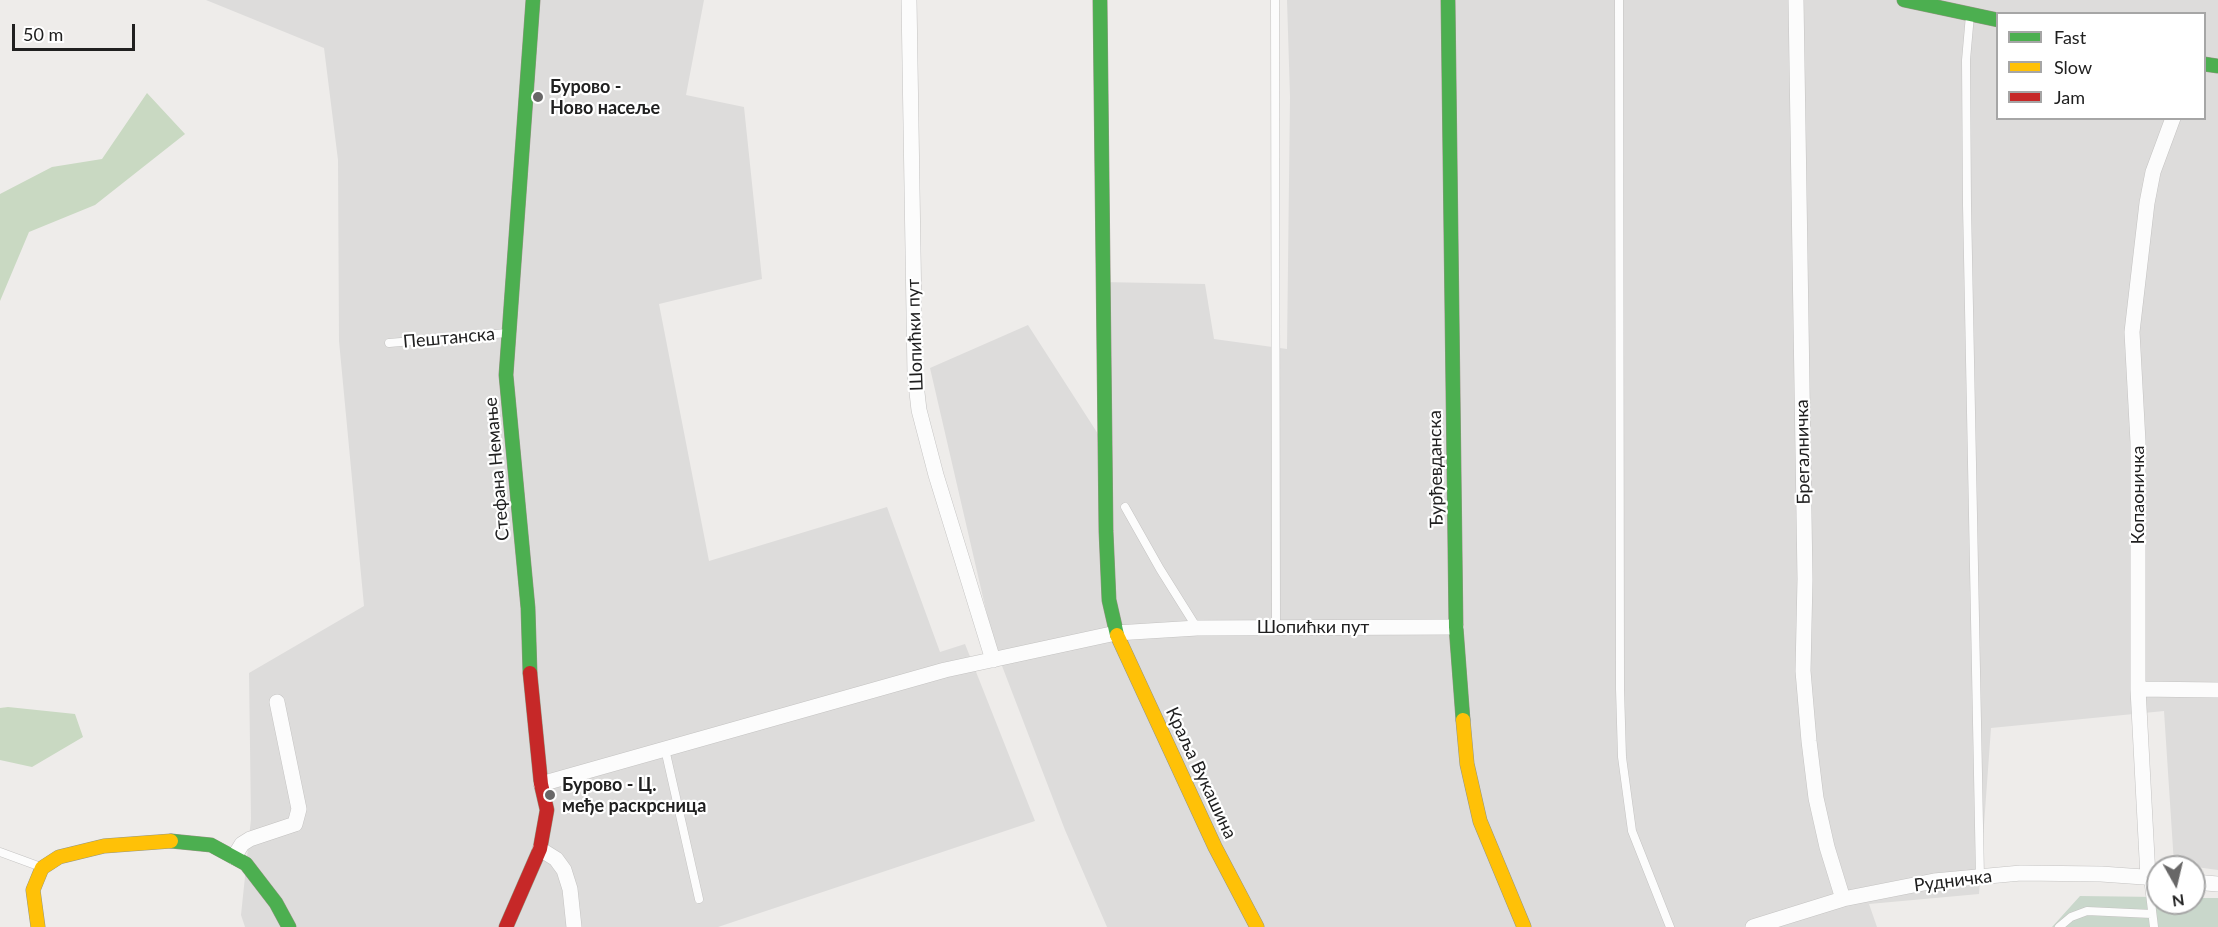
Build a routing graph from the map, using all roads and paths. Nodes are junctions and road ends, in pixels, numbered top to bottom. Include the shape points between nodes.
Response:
1 (533, 0) edge
2 (909, 0) edge
3 (1100, 0) edge
4 (1275, 0) edge
5 (1448, 0) edge
6 (1619, 0) edge
7 (1796, 0) edge
8 (1904, 0) edge
9 (1970, 14) junction
10 (1996, 20) edge
11 (2172, 120) edge
12 (508, 333) junction
13 (389, 343) dead end
14 (1125, 507) dead end
15 (1276, 627) junction
16 (1455, 627) junction
17 (1197, 628) junction
18 (1116, 633) junction
19 (993, 660) junction
20 (2138, 689) junction
21 (2218, 690) edge
22 (277, 702) dead end
23 (665, 747) junction
24 (541, 784) junction
25 (540, 849) junction
26 (0, 852) edge
27 (2151, 855) edge
28 (234, 857) junction
29 (42, 868) junction
30 (1980, 877) junction
31 (2146, 877) edge
32 (699, 899) dead end
33 (1843, 899) junction
34 (2146, 914) edge
35 (38, 927) edge
36 (289, 927) edge
37 (506, 927) edge
38 (574, 927) edge
39 (1257, 927) edge
40 (1524, 927) edge
41 (1670, 927) edge
42 (1753, 927) edge
43 (2059, 927) edge

1 - 12 street, Стефана Немање
2 - 19 street, Шопићки пут via 915,375 919,410
3 - 18 street, Краља Вукашина via 1106,531 1109,600
4 - 15 lane
5 - 16 street, Ђурђевданска
6 - 41 lane via 1622,758 1632,831
7 - 33 street, Брегалничка via 1803,671 1816,798
8 - 9 street
9 - 10 street
9 - 30 lane via 1966,60 1967,194
11 - 20 street, Копаоничка via 2146,204 2132,332 2138,442
12 - 13 lane, Пештанска
12 - 24 street, Стефана Немање via 506,375
14 - 17 lane
15 - 16 street, Шопићки пут
15 - 17 street, Шопићки пут
16 - 40 street, Ђурђевданска via 1467,764 1480,821
17 - 18 street, Шопићки пут
18 - 19 street, Шопићки пут
18 - 39 street, Краља Вукашина via 1215,847
19 - 23 street, Шопићки пут
20 - 21 street
20 - 27 street, Копаоничка
22 - 28 street via 299,809 295,824 250,839
23 - 24 street, Шопићки пут
23 - 32 lane
24 - 25 street, Стефана Немање via 548,810
25 - 37 street, Стефана Немање
25 - 38 street via 556,859 564,870
26 - 29 lane
28 - 29 street via 211,845 174,841 104,846 59,857
28 - 36 street via 246,864
29 - 35 street via 33,890
30 - 31 street, Рудничка via 2021,873
30 - 33 street, Рудничка via 1934,881
33 - 42 street, Рудничка
34 - 43 lane via 2087,911

